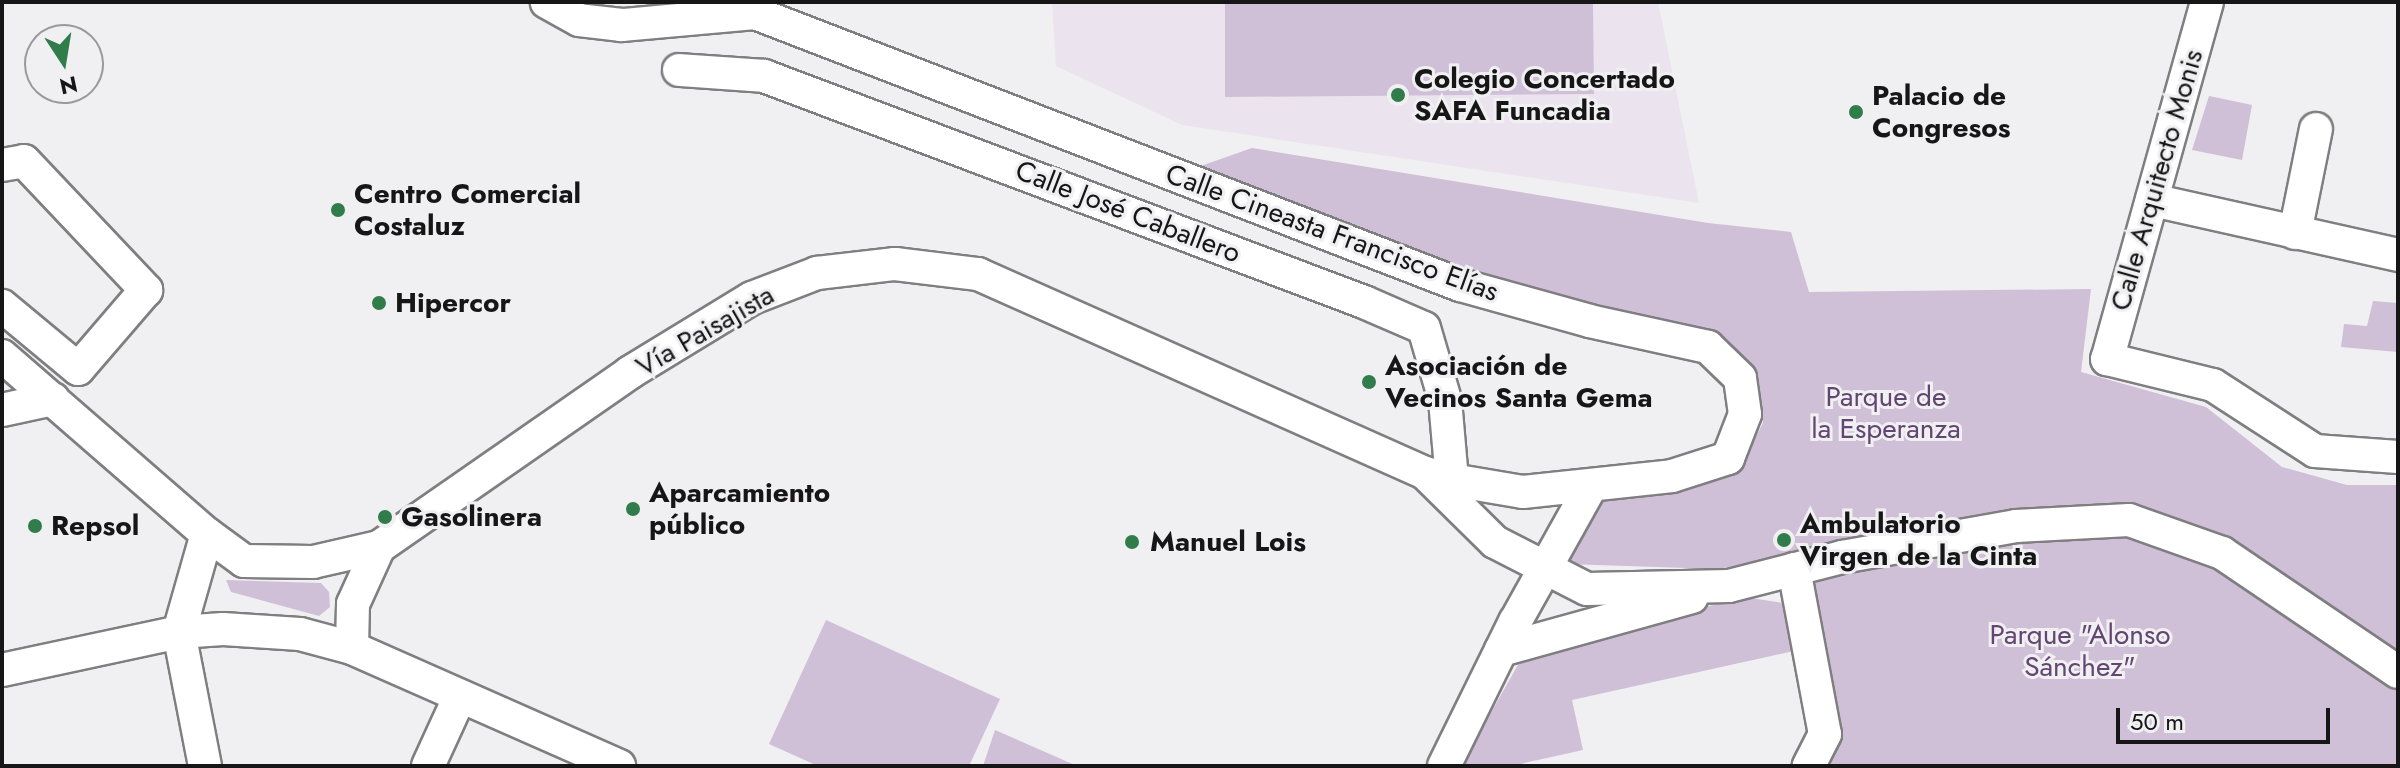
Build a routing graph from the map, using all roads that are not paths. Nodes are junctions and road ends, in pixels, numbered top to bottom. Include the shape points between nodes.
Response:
1 (547, 2) edge
2 (2207, 2) edge
3 (679, 70) dead end
4 (2316, 129) dead end
5 (2, 165) edge
6 (2152, 200) junction
7 (2295, 233) junction
8 (2398, 255) edge
9 (2, 306) edge
10 (2, 356) edge
11 (53, 399) junction
12 (2, 410) edge
13 (2398, 457) edge
14 (1438, 476) junction
15 (1591, 486) junction
16 (207, 534) junction
17 (379, 547) junction
18 (1544, 569) junction
19 (1794, 569) junction
20 (1729, 586) junction
21 (179, 632) junction
22 (352, 648) junction
23 (1501, 650) junction
24 (2, 670) edge
25 (2398, 672) edge
26 (460, 696) junction
27 (205, 766) edge
28 (428, 766) edge
29 (619, 766) edge
30 (1444, 766) edge
31 (1809, 766) edge

1 - 15 street, Calle Cineasta Francisco Elías via 579,20 622,25 755,13 1460,285 1708,347 1740,378 1745,414 1728,458 1672,476
2 - 6 street, Calle Arquitecto Monis
3 - 14 street, Calle José Caballero via 764,76 1424,328 1445,400
4 - 7 street
5 - 9 street via 24,161 146,290 78,369
6 - 7 street
6 - 13 street, Calle Arquitecto Monis via 2107,359 2213,385 2315,451
7 - 8 street
10 - 11 street, Vía Paisajista
11 - 12 street
11 - 16 street, Vía Paisajista
14 - 15 street, Calle Cineasta Francisco Elías via 1523,492
14 - 17 street, Vía Paisajista via 978,274 895,264 817,273 752,298 629,373
14 - 18 street via 1495,542
15 - 18 street
16 - 17 street, Vía Paisajista via 244,561 313,562
16 - 21 street
17 - 22 street via 353,604
18 - 20 street via 1587,589
18 - 23 street
19 - 20 street
19 - 25 street via 2016,526 2129,520 2222,553
19 - 31 street via 1825,734
20 - 23 street
21 - 22 street via 300,634
21 - 24 street
21 - 27 street
22 - 26 street
23 - 30 street
26 - 28 street
26 - 29 street

